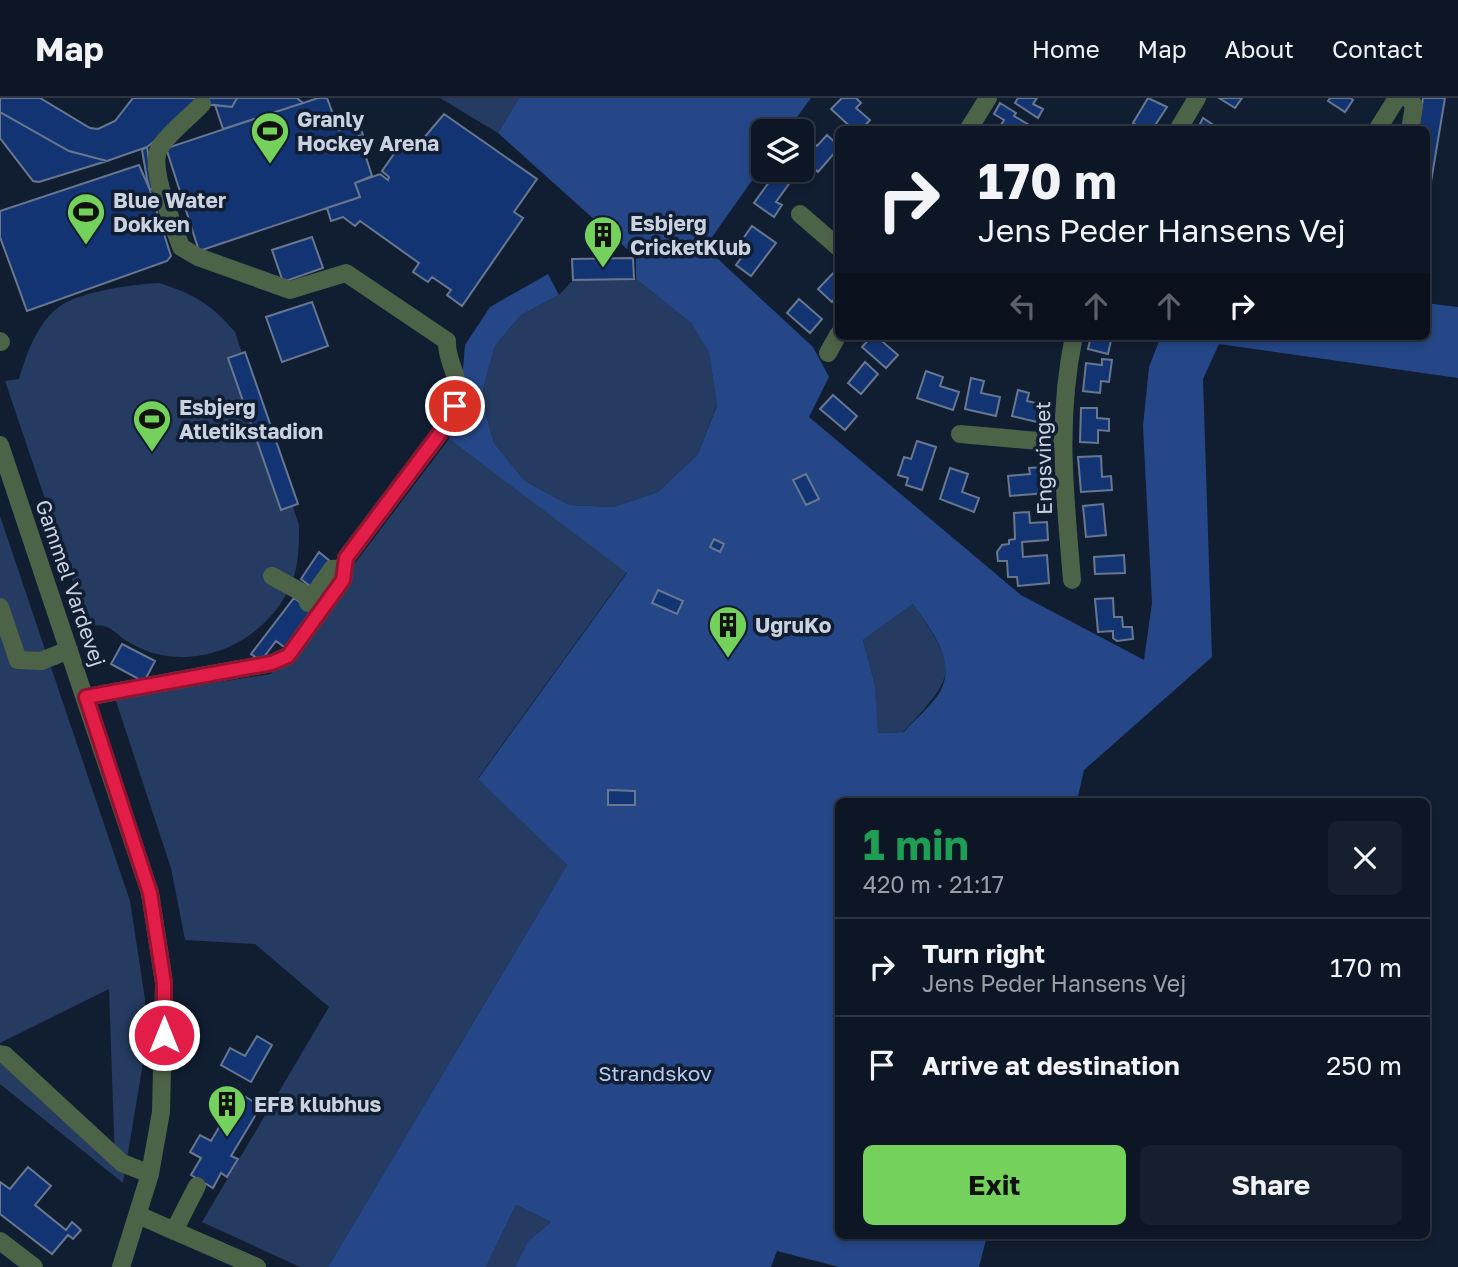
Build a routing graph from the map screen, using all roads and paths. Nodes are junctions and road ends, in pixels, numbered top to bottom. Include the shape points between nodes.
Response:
1 (988, 98) edge
2 (1197, 98) edge
3 (1397, 98) edge
4 (1409, 98) edge
5 (202, 104) dead end
6 (970, 126) edge
7 (1180, 126) edge
8 (1380, 126) edge
9 (1411, 126) edge
10 (800, 214) dead end
11 (835, 244) edge
12 (835, 340) edge
13 (1073, 340) edge
14 (828, 353) dead end
15 (960, 434) dead end
16 (1062, 443) junction
17 (0, 445) edge
18 (344, 568) junction
19 (272, 576) dead end
20 (1072, 580) dead end
21 (0, 607) edge
22 (69, 650) junction
23 (86, 697) junction
24 (0, 1054) edge
25 (150, 1174) junction
26 (197, 1186) dead end
27 (138, 1215) junction
28 (174, 1231) junction
29 (0, 1241) edge
30 (34, 1267) edge
31 (121, 1267) edge
32 (257, 1267) edge

1 - 6 street
2 - 7 street
3 - 8 street
4 - 9 street via 1414,106
5 - 18 street via 155,157 181,247 290,290 346,273 447,341 457,385 455,406 446,425 346,558
10 - 11 street
12 - 14 street
13 - 16 street, Engsvinget via 1065,378
15 - 16 street
16 - 20 street, Engsvinget
17 - 22 street, Gammel Vardevej
18 - 19 street via 332,569 310,601
18 - 23 street via 343,580 288,656 272,663
21 - 22 street via 18,660 41,661
22 - 23 street, Gammel Vardevej
23 - 25 street, Gammel Vardevej via 150,893 164,983 164,1079
24 - 25 street via 122,1163
25 - 27 street, Gammel Vardevej
26 - 28 street
27 - 28 street
27 - 31 street, Gammel Vardevej
28 - 32 street
29 - 30 street

